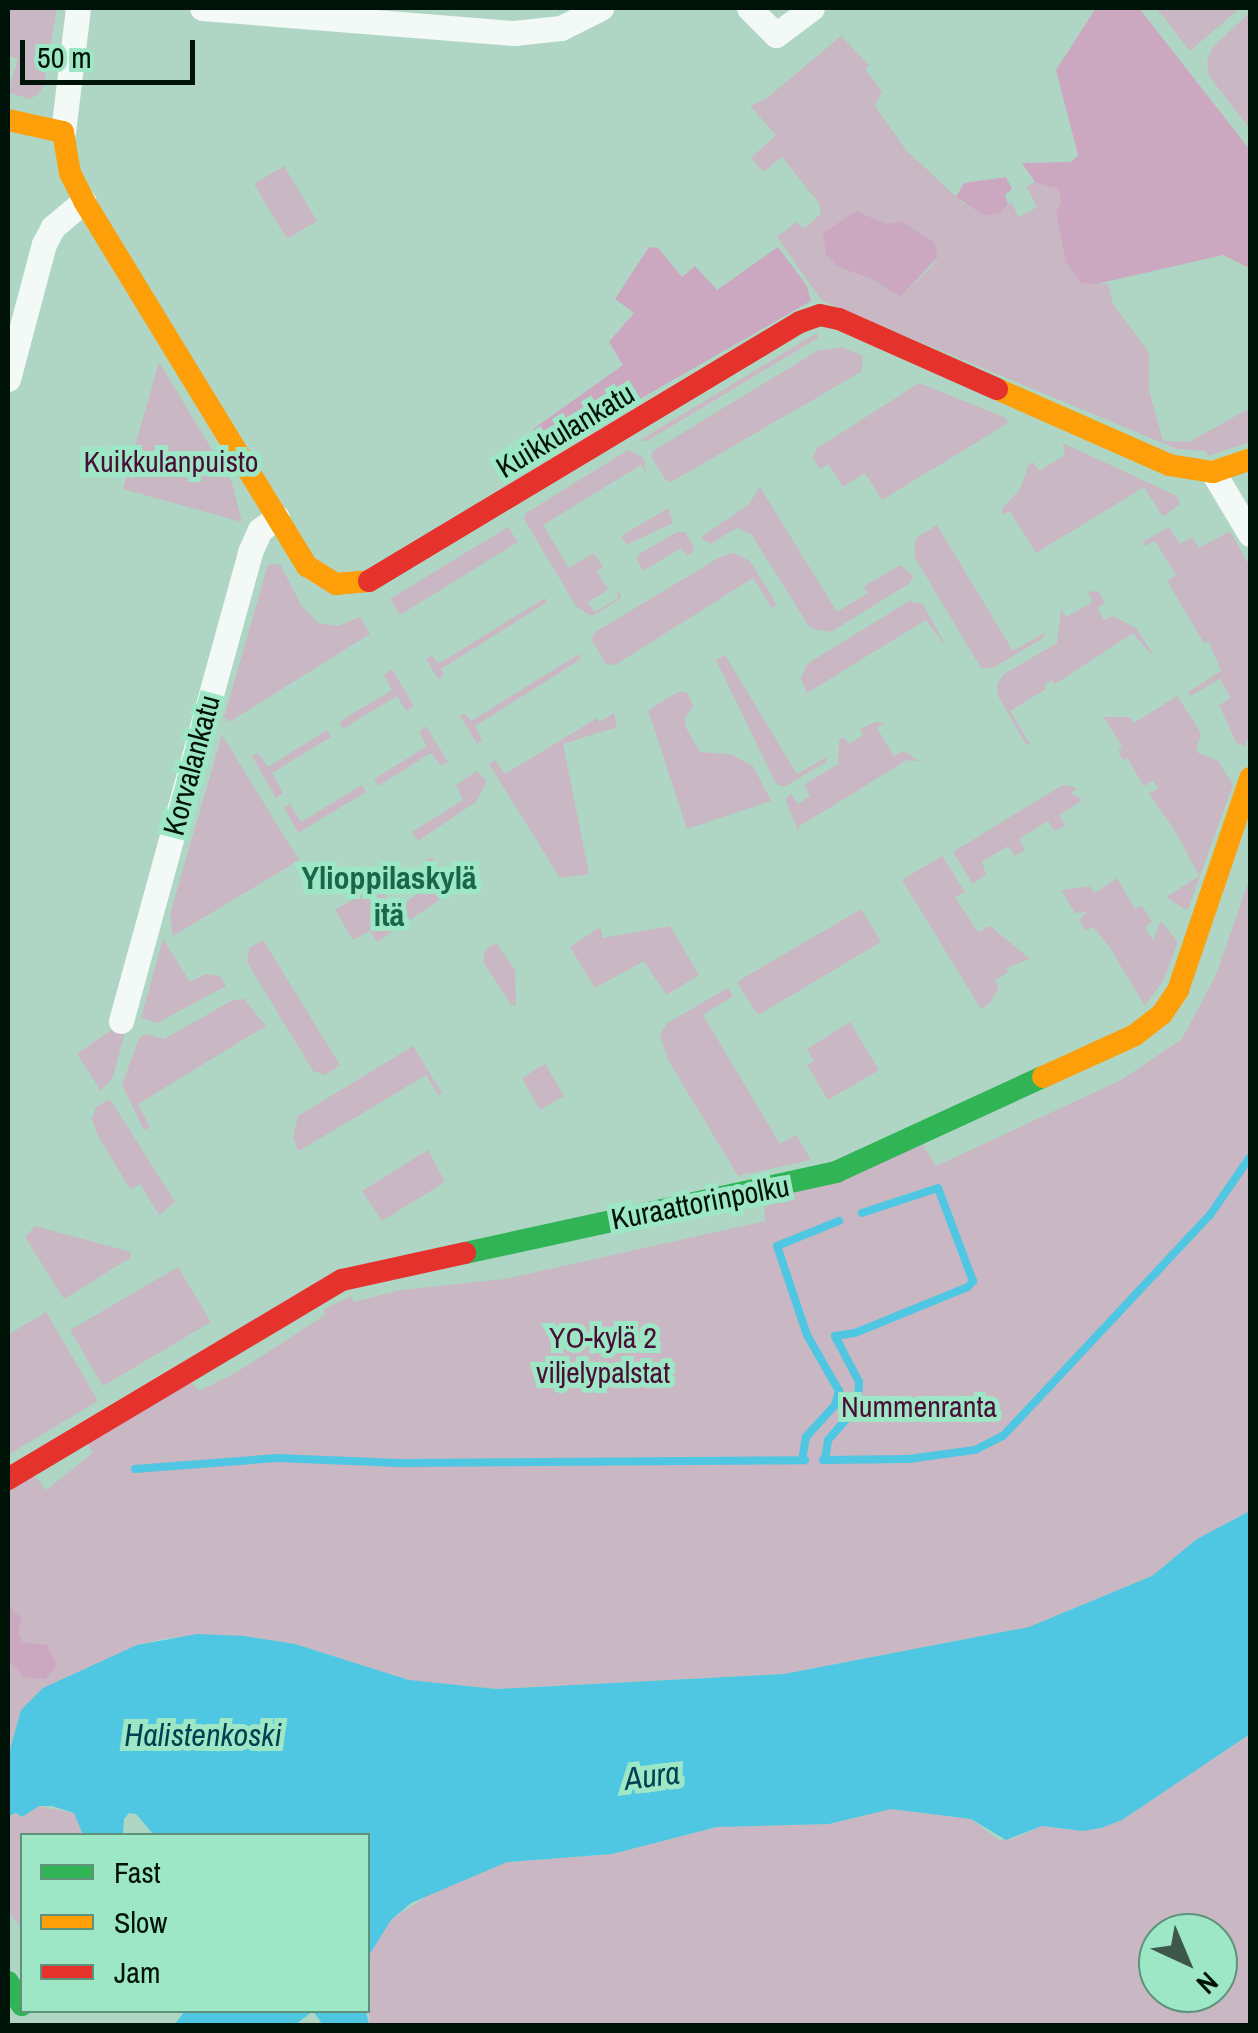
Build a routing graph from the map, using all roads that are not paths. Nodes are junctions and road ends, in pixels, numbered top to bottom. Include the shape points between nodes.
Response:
1 (78, 8) edge
2 (202, 8) edge
3 (601, 8) edge
4 (749, 8) edge
5 (812, 8) edge
6 (8, 120) edge
7 (63, 132) junction
8 (84, 200) junction
9 (8, 379) edge
10 (1250, 459) edge
11 (1213, 472) junction
12 (277, 517) junction
13 (1250, 534) edge
14 (1250, 778) edge
15 (121, 1021) dead end
16 (8, 1479) edge

1 - 7 street
2 - 3 street via 514,33 561,28
4 - 5 street via 776,35
6 - 7 street
7 - 8 street, Kuikkulankatu via 70,173
8 - 9 street via 44,244
8 - 12 street, Kuikkulankatu
10 - 11 street, Kuikkulankatu
11 - 12 street, Kuikkulankatu via 1168,465 820,316 800,322 373,581 347,586 318,576
11 - 13 street
12 - 15 street, Korvalankatu via 260,530 250,552
14 - 16 street, Kuraattorinpolku via 1178,990 1162,1014 1135,1035 836,1172 342,1280

